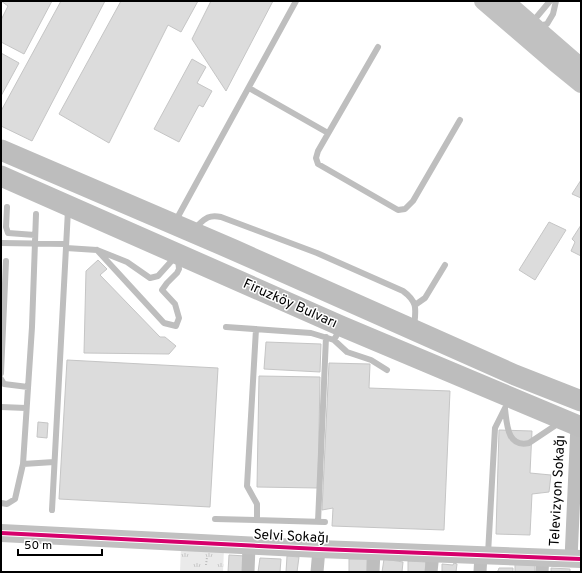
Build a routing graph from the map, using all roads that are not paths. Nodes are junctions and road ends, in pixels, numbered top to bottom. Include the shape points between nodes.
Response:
1 (296, 1) edge
2 (483, 1) edge
3 (505, 1) edge
4 (550, 1) edge
5 (556, 1) edge
6 (530, 32) junction
7 (378, 47) dead end
8 (581, 66) edge
9 (581, 84) edge
10 (249, 88) junction
11 (460, 120) dead end
12 (328, 132) junction
13 (1, 150) edge
14 (1, 176) edge
15 (68, 206) junction
16 (7, 207) dead end
17 (36, 214) dead end
18 (182, 228) junction
19 (35, 235) junction
20 (1, 243) edge
21 (34, 244) junction
22 (66, 246) junction
23 (97, 250) junction
24 (178, 253) junction
25 (6, 261) dead end
26 (262, 263) junction
27 (445, 265) dead end
28 (415, 305) junction
29 (226, 327) dead end
30 (256, 329) junction
31 (414, 330) junction
32 (334, 335) junction
33 (387, 370) dead end
34 (1, 373) edge
35 (1, 379) edge
36 (484, 386) junction
37 (28, 387) junction
38 (581, 401) edge
39 (1, 407) edge
40 (26, 408) junction
41 (505, 408) junction
42 (575, 424) edge
43 (54, 462) junction
44 (23, 464) junction
45 (1, 503) edge
46 (52, 510) dead end
47 (215, 519) dead end
48 (257, 520) junction
49 (318, 522) junction
50 (325, 522) dead end
51 (1, 533) edge
52 (249, 546) junction
53 (319, 549) junction
54 (374, 551) junction
55 (433, 553) junction
56 (576, 559) edge
57 (483, 561) edge
58 (542, 565) edge
59 (248, 572) edge
60 (317, 572) edge
61 (373, 572) edge
62 (431, 572) edge

1 - 10 lane
2 - 6 street
3 - 6 street
4 - 6 lane via 535,19
5 - 6 lane via 547,24
6 - 8 street
6 - 9 street
7 - 12 lane
10 - 12 lane
10 - 18 lane
11 - 12 lane via 413,201 405,209 398,210 318,164 318,151
13 - 18 main road, Firuzköy Bulvarı
14 - 15 main road, Firuzköy Bulvarı
15 - 22 lane
15 - 24 main road, Firuzköy Bulvarı
16 - 19 lane via 8,233
17 - 19 lane
18 - 26 main road, Firuzköy Bulvarı
18 - 28 lane via 212,215 221,217 317,253 403,291 411,297
19 - 21 lane
20 - 21 lane
21 - 22 lane
21 - 37 lane
22 - 23 lane
22 - 43 lane
23 - 24 lane via 126,262 150,278 158,276
23 - 24 lane via 164,323 176,326 179,318 175,304 162,290 179,269
24 - 26 main road via 185,245 198,245 236,260
24 - 32 main road, Firuzköy Bulvarı
25 - 34 lane
26 - 31 main road, Firuzköy Bulvarı
27 - 28 lane via 425,298
28 - 31 lane
29 - 30 lane
30 - 32 lane
30 - 48 lane via 247,486 257,504
31 - 38 main road, Firuzköy Bulvarı
32 - 33 lane via 347,352 371,360
32 - 36 main road, Firuzköy Bulvarı
32 - 49 lane
35 - 37 lane via 4,384
36 - 41 lane via 498,396
36 - 42 main road, Firuzköy Bulvarı
37 - 40 lane
39 - 40 lane
40 - 44 lane
41 - 42 lane via 509,434 516,442 524,444 536,439 555,424
41 - 57 lane via 495,428
42 - 56 street, Televizyon Sokağı
43 - 44 lane
43 - 46 lane
44 - 45 lane via 15,499 7,504
47 - 48 lane
48 - 49 lane
49 - 50 lane
51 - 52 street, Selvi Sokağı
52 - 53 street, Selvi Sokağı
52 - 59 street
53 - 54 street, Selvi Sokağı
53 - 60 street
54 - 55 street, Selvi Sokağı
54 - 61 street
55 - 57 street, Selvi Sokağı
55 - 62 street
56 - 58 street, Selvi Sokağı
57 - 58 street, Selvi Sokağı

